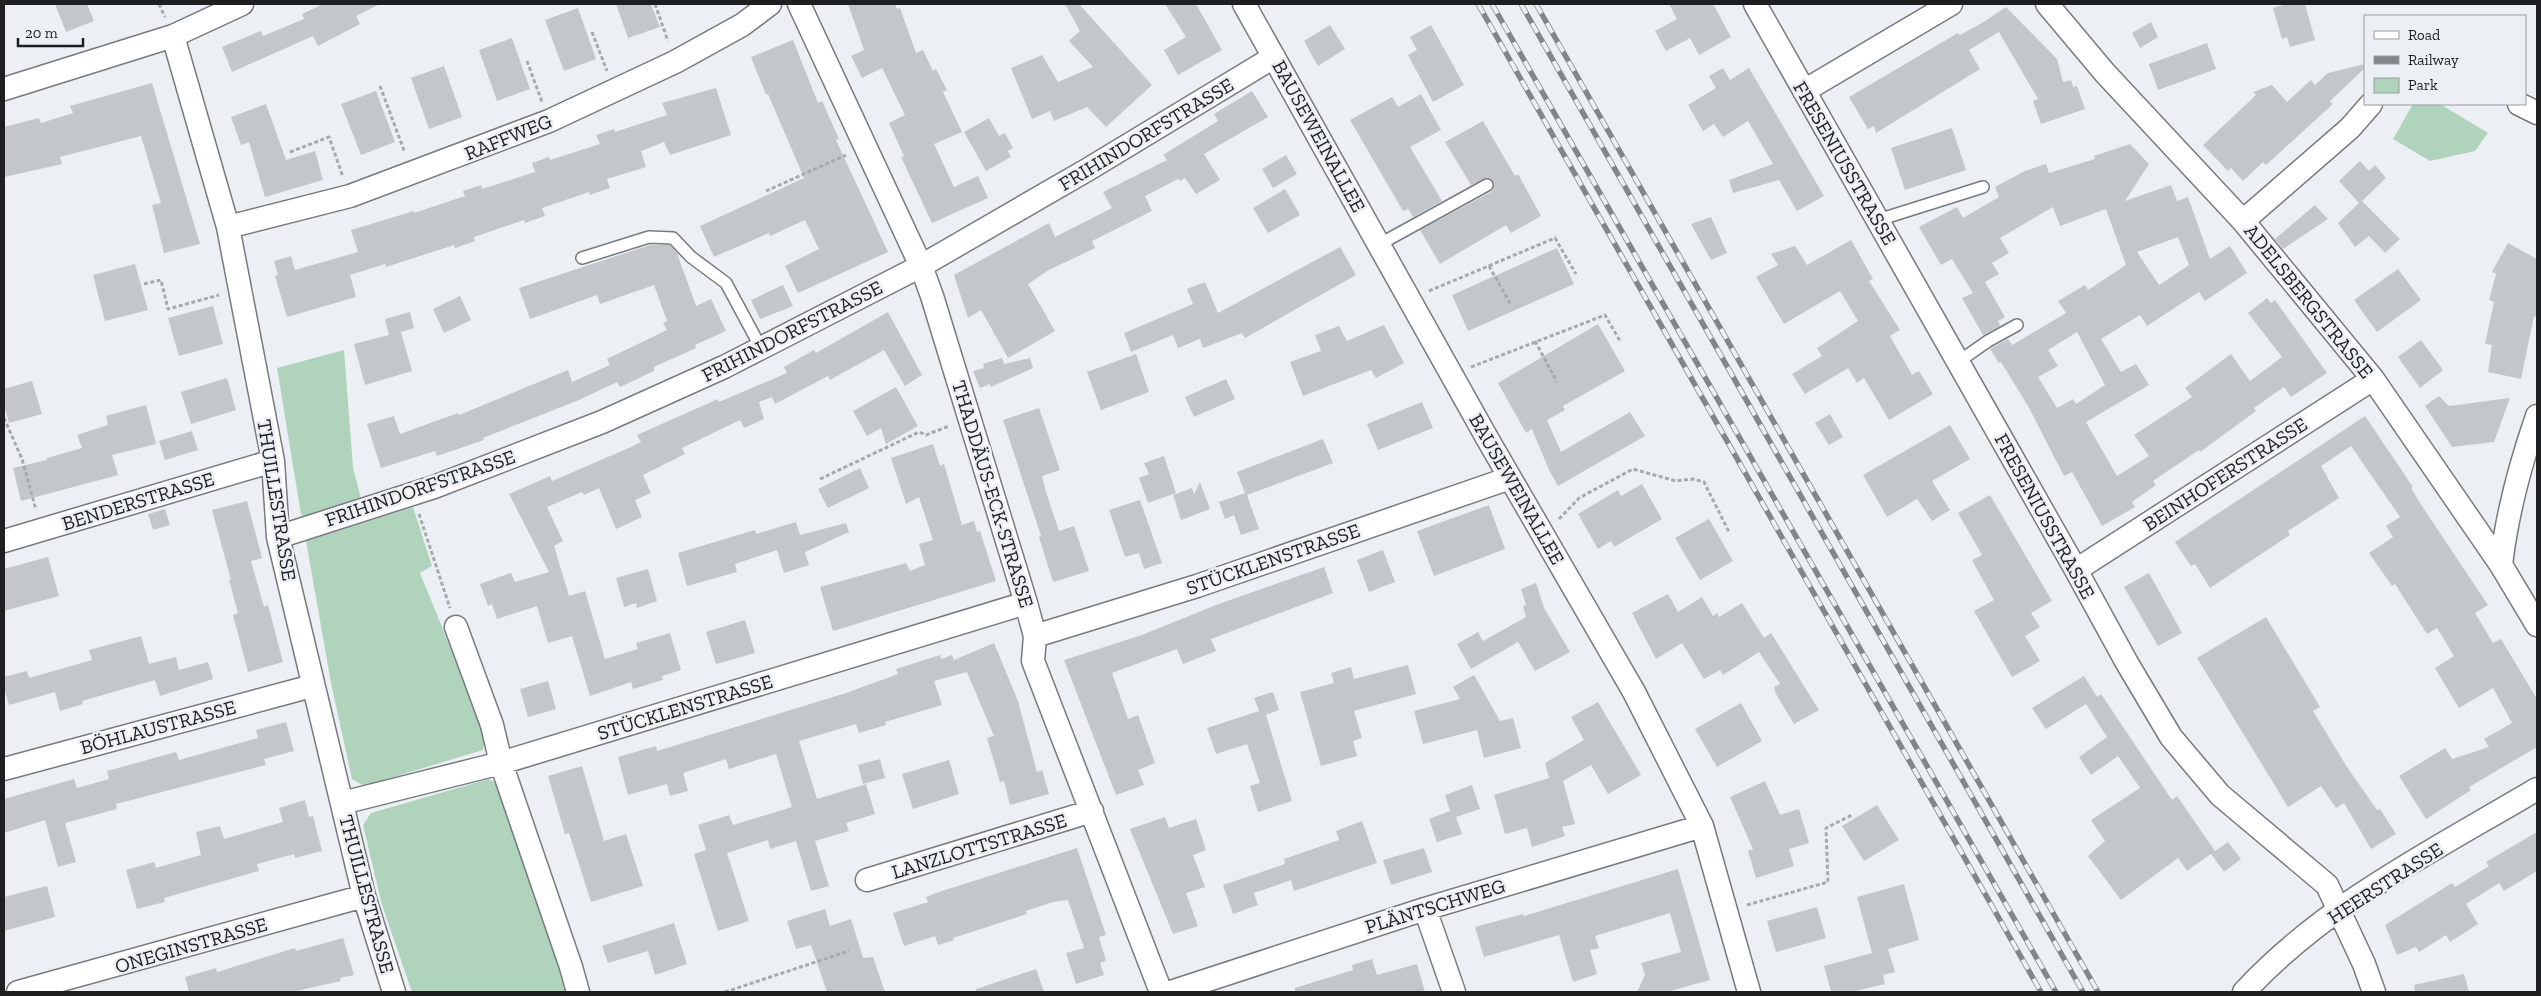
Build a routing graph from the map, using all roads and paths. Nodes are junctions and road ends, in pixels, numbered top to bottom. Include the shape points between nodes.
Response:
1 (242, 4) edge
2 (655, 4) edge
3 (770, 4) edge
4 (800, 4) edge
5 (1244, 4) edge
6 (1755, 4) edge
7 (1952, 4) edge
8 (2047, 4) edge
9 (592, 32) dead end
10 (173, 36) junction
11 (1274, 57) junction
12 (527, 62) dead end
13 (675, 62) junction
14 (380, 86) dead end
15 (4, 89) edge
16 (614, 90) junction
17 (1804, 91) junction
18 (2370, 105) edge
19 (2521, 105) edge
20 (2537, 113) edge
21 (549, 121) junction
22 (865, 146) junction
23 (290, 152) dead end
24 (412, 174) junction
25 (1487, 185) dead end
26 (1983, 187) dead end
27 (766, 191) dead end
28 (350, 196) junction
29 (1878, 220) junction
30 (2243, 221) junction
31 (228, 227) junction
32 (1380, 244) junction
33 (582, 258) dead end
34 (920, 266) junction
35 (1489, 266) junction
36 (1576, 274) dead end
37 (144, 284) dead end
38 (240, 289) junction
39 (1410, 298) junction
40 (1511, 305) dead end
41 (2018, 325) dead end
42 (1535, 342) junction
43 (1620, 342) dead end
44 (761, 348) junction
45 (1958, 362) junction
46 (1453, 377) junction
47 (2373, 378) junction
48 (1557, 382) dead end
49 (969, 416) junction
50 (2537, 416) edge
51 (4, 418) edge
52 (273, 460) junction
53 (1510, 478) junction
54 (820, 479) dead end
55 (412, 494) junction
56 (42, 530) junction
57 (1729, 532) dead end
58 (1544, 536) junction
59 (278, 537) junction
60 (4, 541) edge
61 (2501, 565) junction
62 (2076, 570) junction
63 (1026, 603) junction
64 (2537, 625) edge
65 (456, 628) joint
66 (1034, 636) junction
67 (312, 686) junction
68 (501, 763) junction
69 (4, 768) edge
70 (2537, 789) edge
71 (342, 803) junction
72 (1092, 811) junction
73 (1852, 814) dead end
74 (1702, 826) junction
75 (867, 880) dead end
76 (364, 896) junction
77 (1425, 909) junction
78 (1727, 910) junction
79 (2340, 910) junction
80 (849, 952) dead end
81 (18, 992) edge
82 (394, 992) edge
83 (578, 992) edge
84 (725, 992) edge
85 (1161, 992) edge
86 (1171, 992) edge
87 (1454, 992) edge
88 (1749, 992) edge
89 (2244, 992) edge
90 (2374, 992) edge

1 - 10 street
2 - 13 path
3 - 13 street, RAFFWEG via 742,25
4 - 22 street, THADDÄUS-ECK-STRASSE
5 - 11 street, BAUSEWEINALLEE
6 - 17 street, FRESENIUSSTRASSE
7 - 17 street
8 - 30 street, ADELSBERGSTRASSE via 2105,73
9 - 16 path
10 - 15 street
10 - 31 street, THUILLESTRASSE
11 - 32 street, BAUSEWEINALLEE
11 - 34 street, FRIHINDORFSTRASSE
12 - 21 path
13 - 16 street, RAFFWEG
14 - 24 path
16 - 21 street, RAFFWEG
17 - 29 street, FRESENIUSSTRASSE
18 - 30 street via 2350,128
19 - 20 street
21 - 24 street, RAFFWEG
22 - 27 path
22 - 34 street, THADDÄUS-ECK-STRASSE
23 - 28 path via 329,137
24 - 28 street, RAFFWEG
25 - 32 lane
26 - 29 lane
28 - 31 street, RAFFWEG
29 - 45 street, FRESENIUSSTRASSE
30 - 47 street, ADELSBERGSTRASSE
31 - 38 street, THUILLESTRASSE
32 - 39 street, BAUSEWEINALLEE
33 - 44 lane via 649,237 673,238 691,257 726,284
34 - 44 street, FRIHINDORFSTRASSE
34 - 49 street, THADDÄUS-ECK-STRASSE
35 - 36 path via 1555,238
35 - 39 path
35 - 40 path
37 - 38 path via 160,280 168,309
38 - 52 street, THUILLESTRASSE
39 - 46 street, BAUSEWEINALLEE
41 - 45 lane
42 - 43 path via 1605,315
42 - 46 path
42 - 48 path
44 - 55 street, FRIHINDORFSTRASSE via 602,422
45 - 62 street, FRESENIUSSTRASSE
46 - 53 street, BAUSEWEINALLEE
47 - 61 street, ADELSBERGSTRASSE
47 - 62 street, BEINHOFERSTRASSE
49 - 54 path via 933,434 919,432
49 - 63 street, THADDÄUS-ECK-STRASSE
50 - 61 street via 2506,521
51 - 56 path via 22,459
52 - 56 street, BENDERSTRASSE
52 - 59 street, THUILLESTRASSE
53 - 58 street, BAUSEWEINALLEE
53 - 66 street, STÜCKLENSTRASSE via 1196,586
55 - 59 street, FRIHINDORFSTRASSE
55 - 65 path
56 - 60 street, BENDERSTRASSE
57 - 58 path via 1704,482 1693,479 1676,481 1634,469 1579,498
58 - 74 street, BAUSEWEINALLEE via 1634,692
59 - 67 street, THUILLESTRASSE
61 - 64 street, ADELSBERGSTRASSE
62 - 79 street, FRESENIUSSTRASSE via 2171,738 2220,795 2327,885
63 - 66 street, THADDÄUS-ECK-STRASSE
63 - 68 street, STÜCKLENSTRASSE
65 - 68 street via 492,725
66 - 72 street, THADDÄUS-ECK-STRASSE via 1033,661
67 - 69 street, BÖHLAUSTRASSE
67 - 71 street, THUILLESTRASSE
68 - 71 street, STÜCKLENSTRASSE
68 - 83 street
70 - 79 street, HEERSTRASSE via 2361,894
71 - 76 street, THUILLESTRASSE
72 - 75 street, LANZLOTTSTRASSE
72 - 85 street, THADDÄUS-ECK-STRASSE
73 - 78 path via 1826,828 1828,882
74 - 77 street, PLÄNTSCHWEG
74 - 78 street, BAUSEWEINALLEE
76 - 81 street, ONEGINSTRASSE
76 - 82 street, THUILLESTRASSE
77 - 86 street, PLÄNTSCHWEG
77 - 87 street
78 - 88 street, BAUSEWEINALLEE
79 - 89 street, HEERSTRASSE via 2270,964
79 - 90 street, FRESENIUSSTRASSE
80 - 84 path

